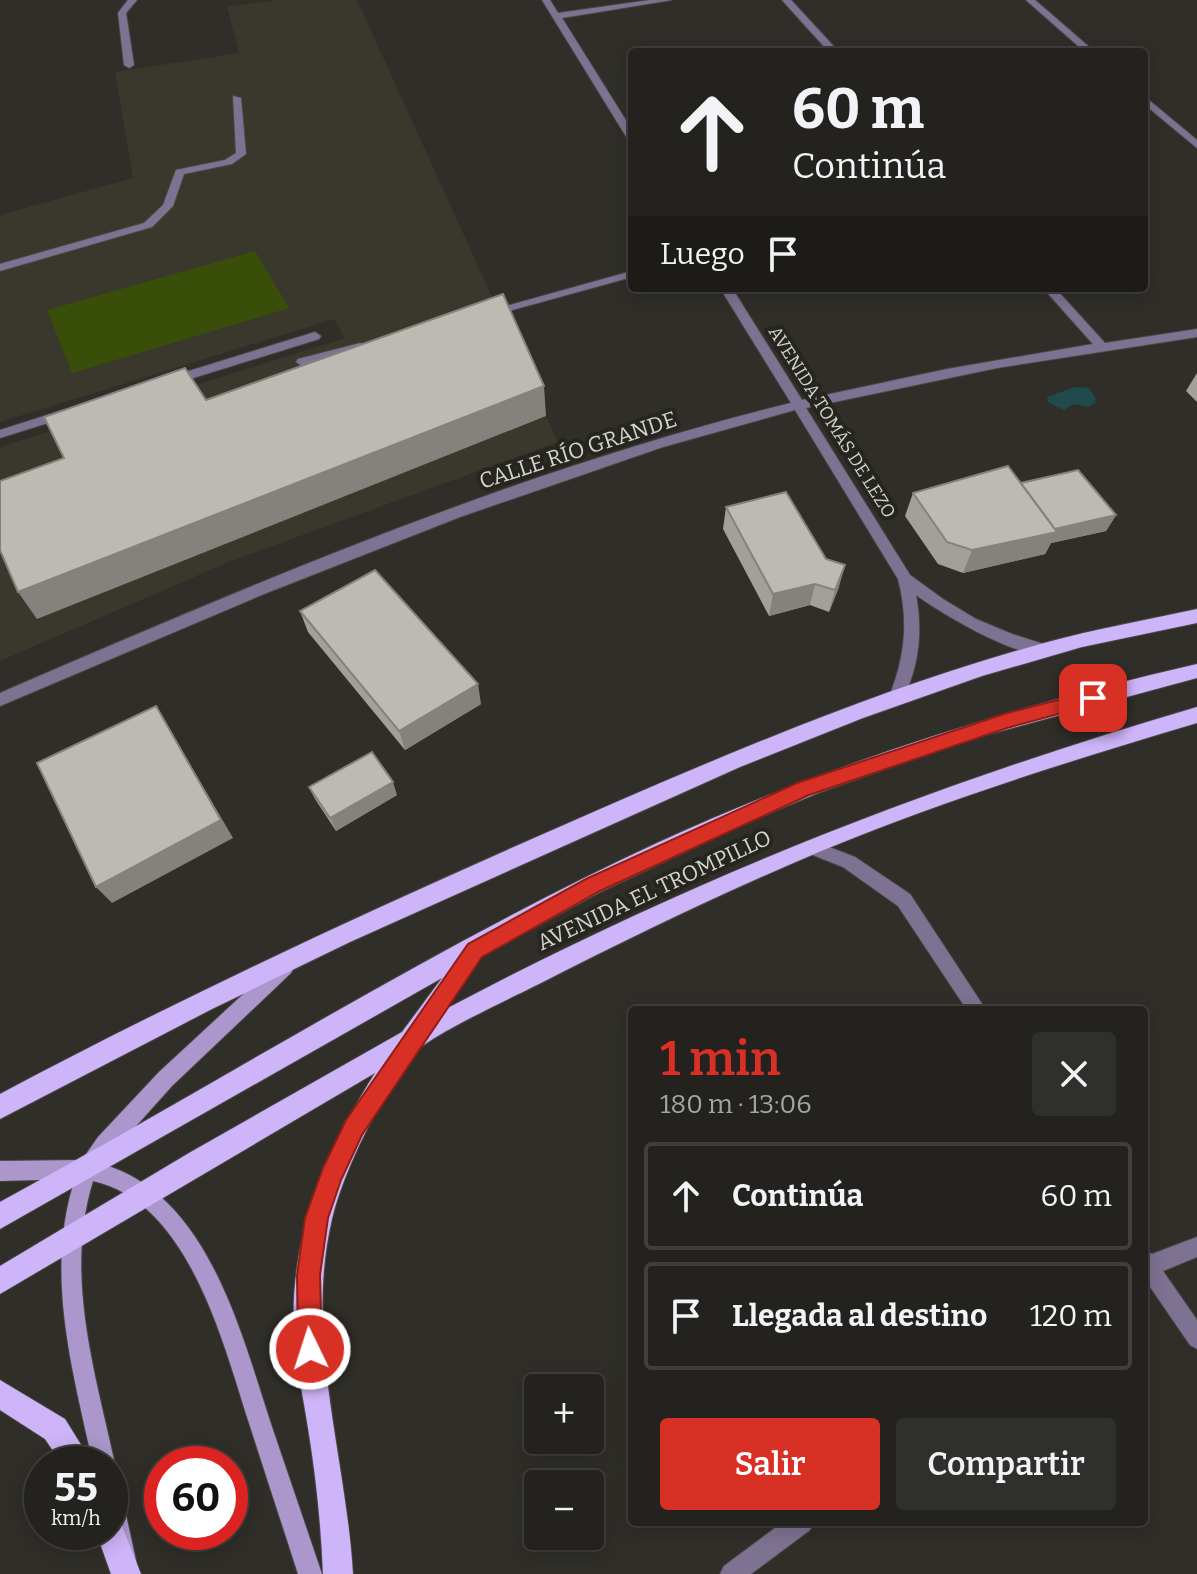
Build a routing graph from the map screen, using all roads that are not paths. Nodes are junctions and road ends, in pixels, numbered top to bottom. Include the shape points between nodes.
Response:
1 (133, 0) edge
2 (546, 0) edge
3 (668, 0) edge
4 (786, 0) edge
5 (1030, 0) edge
6 (556, 16) junction
7 (830, 48) edge
8 (1085, 48) edge
9 (129, 65) dead end
10 (236, 98) dead end
11 (1148, 102) edge
12 (628, 132) edge
13 (1197, 145) edge
14 (0, 268) edge
15 (628, 275) edge
16 (728, 292) edge
17 (1053, 292) edge
18 (482, 314) edge
19 (1197, 333) edge
20 (315, 336) dead end
21 (377, 342) edge
22 (1101, 346) junction
23 (302, 362) edge
24 (150, 388) edge
25 (798, 405) junction
26 (75, 411) edge
27 (0, 434) edge
28 (905, 578) junction
29 (1197, 616) edge
30 (1045, 650) junction
31 (1197, 671) edge
32 (897, 697) junction
33 (0, 700) edge
34 (1197, 715) edge
35 (811, 847) junction
36 (475, 950) junction
37 (295, 958) junction
38 (974, 1006) edge
39 (413, 1037) junction
40 (0, 1107) edge
41 (87, 1169) junction
42 (0, 1171) edge
43 (143, 1195) junction
44 (0, 1216) edge
45 (73, 1237) junction
46 (1197, 1247) edge
47 (1148, 1264) edge
48 (1148, 1269) edge
49 (0, 1281) edge
50 (1197, 1338) edge
51 (0, 1394) edge
52 (67, 1446) edge
53 (100, 1446) edge
54 (797, 1526) edge
55 (118, 1550) edge
56 (122, 1550) edge
57 (127, 1574) edge
58 (310, 1574) edge
59 (338, 1574) edge
60 (732, 1574) edge

1 - 9 street via 122,13
2 - 6 street
3 - 6 street
4 - 7 street
5 - 8 street
6 - 12 street
10 - 14 street via 241,154 180,172 168,206 148,225
11 - 13 street
15 - 18 street
16 - 25 street, AVENIDA TOMÁS DE LEZO
17 - 22 street
19 - 22 street, CALLE RÍO GRANDE
20 - 24 street
21 - 23 street
22 - 25 street, CALLE RÍO GRANDE
25 - 28 street, AVENIDA TOMÁS DE LEZO
25 - 33 street, CALLE RÍO GRANDE via 605,461 390,536
26 - 27 street
28 - 30 street, AVENIDA TOMÁS DE LEZO via 966,623
28 - 32 street, AVENIDA TOMÁS DE LEZO via 916,637
29 - 30 main road
30 - 32 main road
31 - 36 main road, AVENIDA EL TROMPILLO via 1007,721 804,789 593,885
32 - 37 main road via 647,796
34 - 35 main road, AVENIDA EL TROMPILLO via 976,783
35 - 38 street via 849,862 904,900
35 - 39 main road, AVENIDA EL TROMPILLO
36 - 39 main road
36 - 41 main road, AVENIDA EL TROMPILLO
37 - 40 main road
37 - 41 main road via 166,1076
39 - 43 main road, AVENIDA EL TROMPILLO
39 - 59 main road via 354,1128 331,1176 317,1218 309,1275 307,1322 336,1520
41 - 42 main road
41 - 43 main road
41 - 44 main road, AVENIDA EL TROMPILLO
41 - 45 main road
43 - 45 main road, AVENIDA EL TROMPILLO
43 - 58 main road via 168,1220 208,1278
45 - 49 main road, AVENIDA EL TROMPILLO
45 - 53 main road via 80,1350
46 - 47 street
48 - 50 street
51 - 52 main road via 55,1429
54 - 60 street
55 - 57 main road
56 - 57 main road

